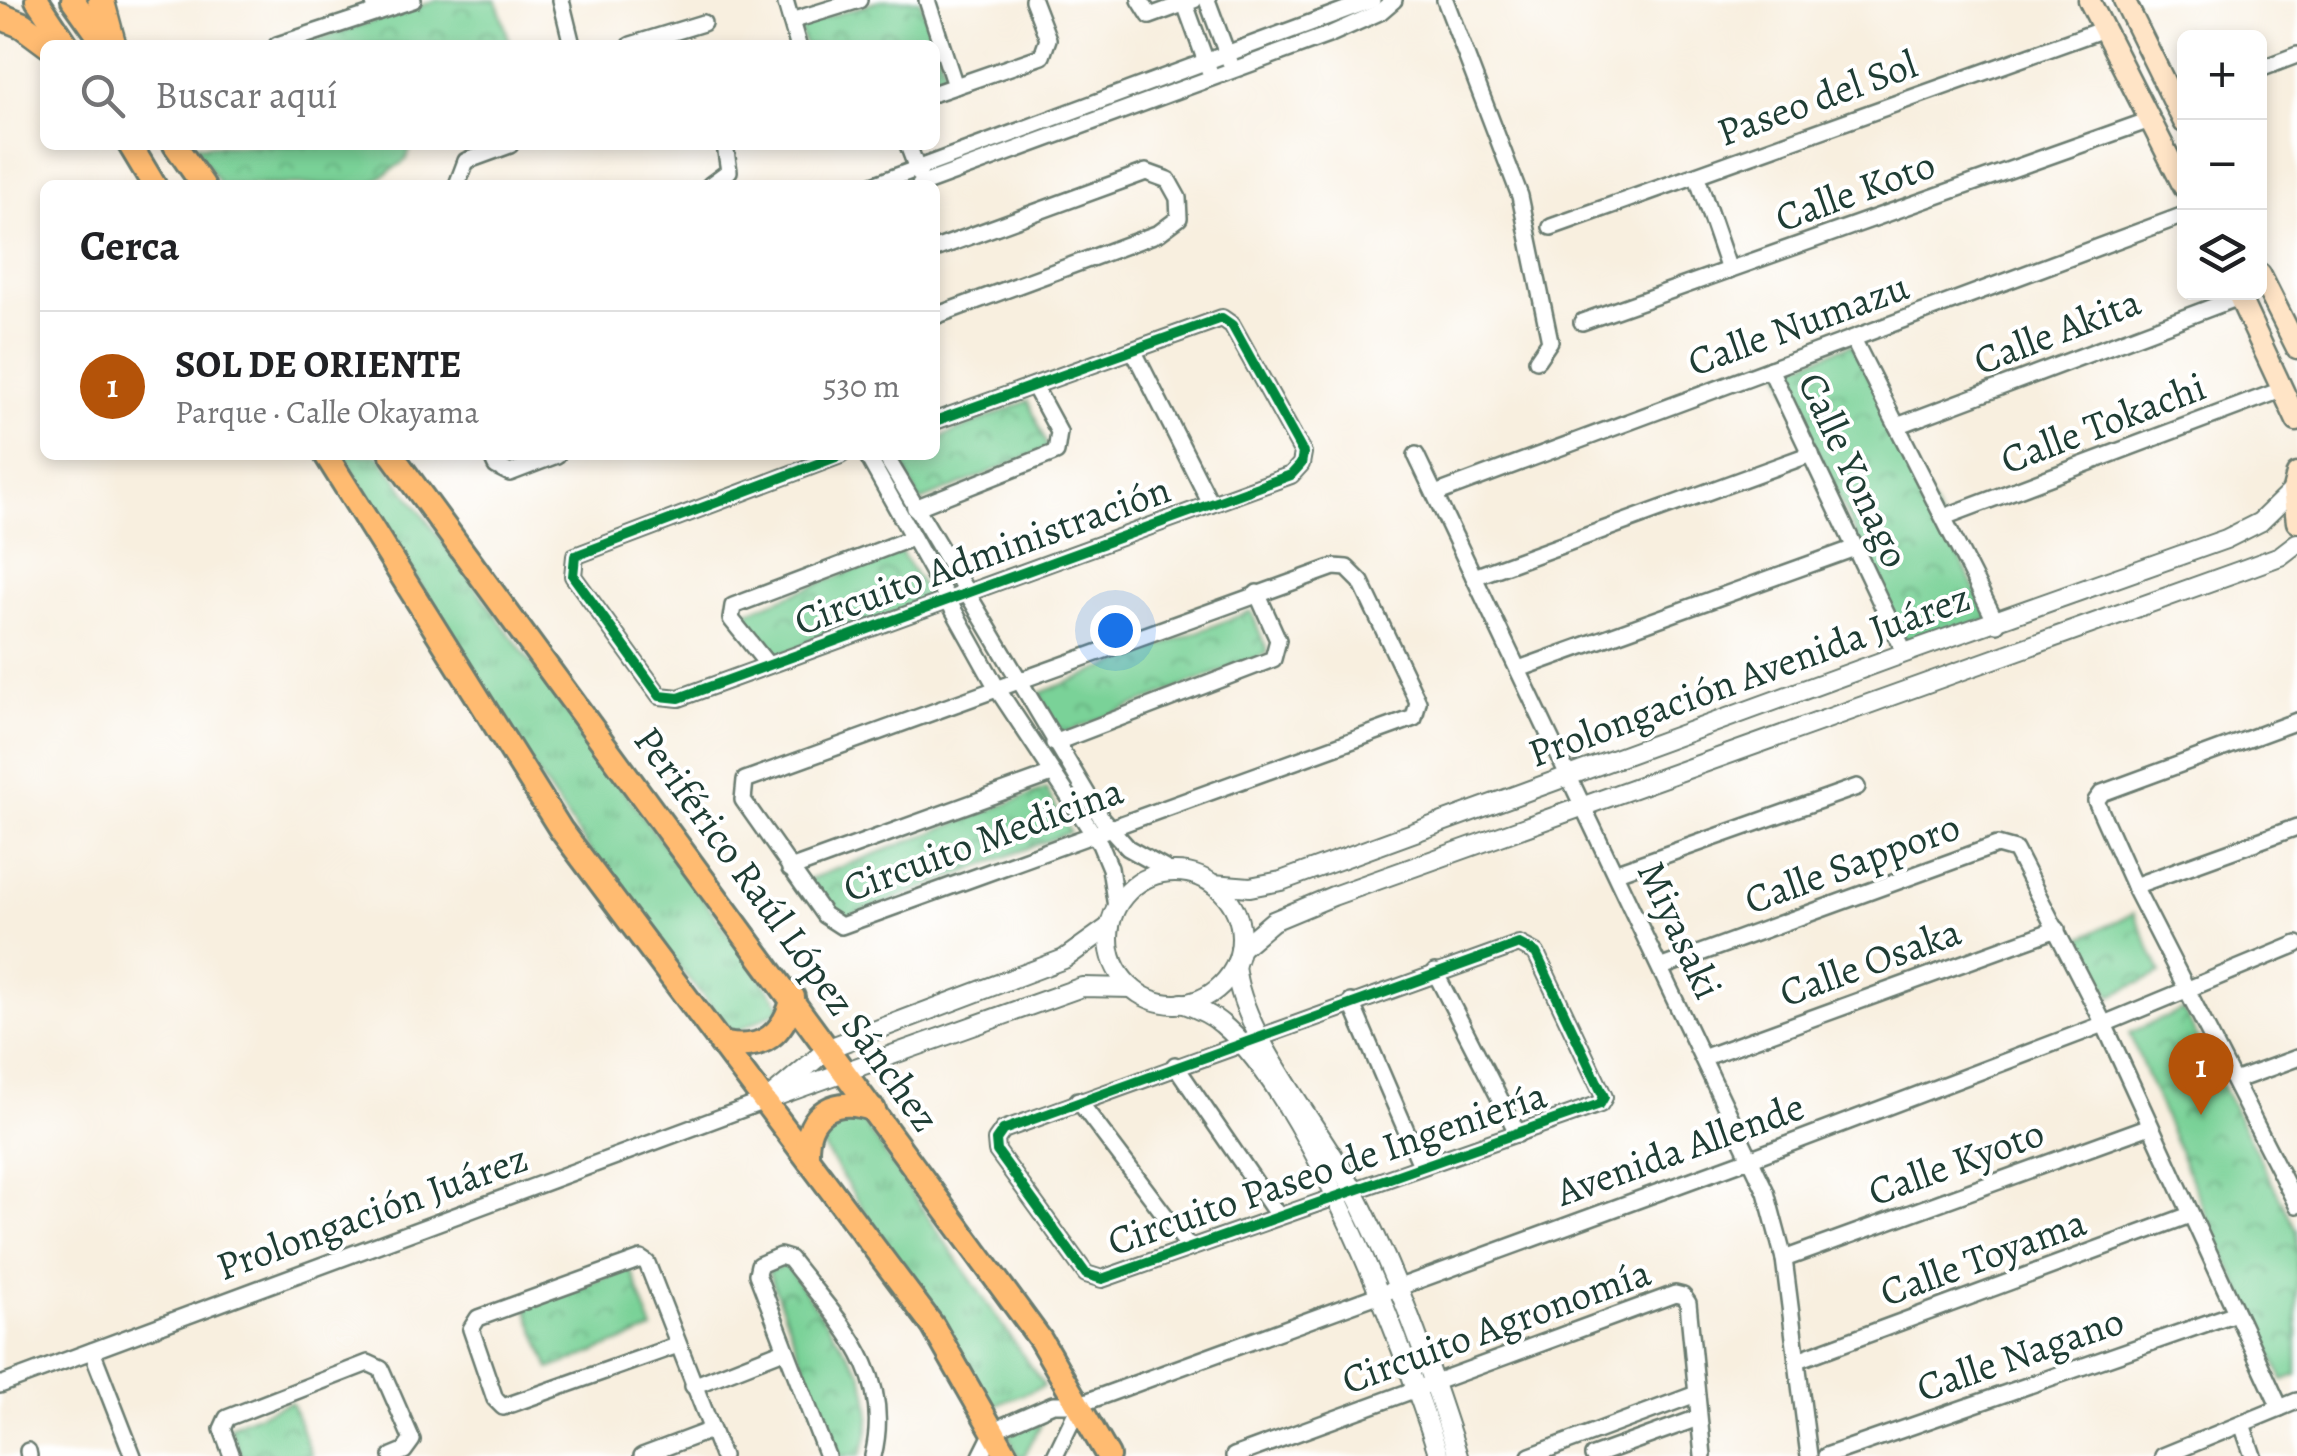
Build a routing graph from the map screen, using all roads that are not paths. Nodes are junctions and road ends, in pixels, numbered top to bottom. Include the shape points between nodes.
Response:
1 (36, 0) edge
2 (73, 0) edge
3 (101, 0) edge
4 (412, 0) edge
5 (561, 0) edge
6 (785, 0) edge
7 (859, 0) edge
8 (927, 0) edge
9 (1034, 0) edge
10 (1140, 0) edge
11 (1207, 0) edge
12 (1372, 0) edge
13 (1394, 0) edge
14 (1445, 0) edge
15 (2090, 0) edge
16 (2124, 0) edge
17 (1190, 2) edge
18 (375, 6) edge
19 (0, 16) edge
20 (790, 21) junction
21 (703, 23) dead end
22 (2104, 29) junction
23 (42, 40) edge
24 (64, 40) edge
25 (101, 40) edge
26 (112, 40) edge
27 (290, 40) edge
28 (571, 40) edge
29 (647, 40) edge
30 (796, 40) edge
31 (1228, 54) junction
32 (2297, 55) edge
33 (1206, 62) junction
34 (2267, 66) edge
35 (1234, 70) junction
36 (1212, 78) junction
37 (955, 86) junction
38 (940, 91) edge
39 (2177, 93) edge
40 (2150, 120) junction
41 (133, 150) edge
42 (178, 150) edge
43 (496, 150) edge
44 (726, 150) edge
45 (910, 150) edge
46 (938, 161) edge
47 (2177, 173) edge
48 (1697, 176) junction
49 (920, 179) edge
50 (151, 180) edge
51 (200, 180) edge
52 (459, 180) edge
53 (717, 180) edge
54 (2177, 219) edge
55 (1552, 227) dead end
56 (940, 246) edge
57 (1729, 270) junction
58 (2267, 288) edge
59 (2225, 300) edge
60 (2240, 300) edge
61 (940, 314) edge
62 (1582, 322) dead end
63 (1854, 339) junction
64 (2297, 348) edge
65 (1133, 350) junction
66 (1537, 360) dead end
67 (1770, 370) junction
68 (1034, 386) junction
69 (2284, 389) junction
70 (940, 419) edge
71 (2297, 420) edge
72 (1897, 426) junction
73 (1811, 454) junction
74 (1416, 455) dead end
75 (329, 460) edge
76 (396, 460) edge
77 (493, 460) edge
78 (543, 460) edge
79 (827, 460) edge
80 (870, 460) edge
81 (888, 460) edge
82 (2295, 482) edge
83 (1435, 494) junction
84 (1210, 504) junction
85 (915, 508) junction
86 (1944, 517) junction
87 (2297, 522) edge
88 (912, 538) junction
89 (2297, 543) edge
90 (1855, 548) junction
91 (1474, 576) junction
92 (1257, 593) junction
93 (966, 594) junction
94 (947, 601) junction
95 (1997, 624) junction
96 (1905, 652) junction
97 (768, 666) junction
98 (1519, 669) junction
99 (1018, 682) junction
100 (998, 690) junction
101 (2297, 721) edge
102 (1054, 744) junction
103 (1052, 774) junction
104 (1569, 776) junction
105 (1856, 787) dead end
106 (1586, 807) junction
107 (2297, 827) edge
108 (1100, 831) junction
109 (790, 869) junction
110 (1171, 872) junction
111 (1617, 872) junction
112 (1213, 884) junction
113 (2134, 886) junction
114 (1116, 907) junction
115 (1110, 926) junction
116 (2057, 929) junction
117 (2297, 944) edge
118 (1237, 957) junction
119 (1662, 966) junction
120 (1435, 972) junction
121 (1132, 988) junction
122 (2186, 988) junction
123 (793, 998) junction
124 (1182, 1002) junction
125 (1350, 1002) junction
126 (2104, 1024) junction
127 (1249, 1039) junction
128 (725, 1044) junction
129 (829, 1048) junction
130 (1704, 1057) junction
131 (2297, 1058) edge
132 (1175, 1065) junction
133 (847, 1073) junction
134 (2234, 1082) junction
135 (766, 1100) junction
136 (1078, 1100) junction
137 (874, 1110) junction
138 (2150, 1126) junction
139 (1518, 1134) junction
140 (807, 1154) junction
141 (1752, 1158) junction
142 (1421, 1165) junction
143 (2297, 1166) edge
144 (2281, 1172) junction
145 (1352, 1188) junction
146 (1334, 1195) junction
147 (2297, 1205) edge
148 (1277, 1214) junction
149 (2190, 1215) junction
150 (1189, 1247) junction
151 (1784, 1260) junction
152 (1397, 1288) junction
153 (1377, 1296) junction
154 (2236, 1313) junction
155 (678, 1346) junction
156 (784, 1350) junction
157 (92, 1351) junction
158 (1798, 1360) junction
159 (0, 1385) edge
160 (693, 1386) junction
161 (1425, 1387) junction
162 (1696, 1394) junction
163 (2297, 1401) edge
164 (1080, 1404) junction
165 (2280, 1408) junction
166 (1698, 1418) junction
167 (2242, 1424) junction
168 (711, 1430) junction
169 (994, 1430) junction
170 (133, 1456) edge
171 (232, 1456) edge
172 (392, 1456) edge
173 (642, 1456) edge
174 (722, 1456) edge
175 (827, 1456) edge
176 (873, 1456) edge
177 (981, 1456) edge
178 (1008, 1456) edge
179 (1055, 1456) edge
180 (1108, 1456) edge
181 (1234, 1456) edge
182 (1439, 1456) edge
183 (1458, 1456) edge
184 (1530, 1456) edge
185 (1592, 1456) edge
186 (1703, 1456) edge
187 (1809, 1456) edge
188 (1826, 1456) edge
189 (2163, 1456) edge
190 (2253, 1456) edge

1 - 24 main road
2 - 25 main road
3 - 26 highway
4 - 18 street
5 - 28 street
6 - 20 street
7 - 20 street
8 - 37 street
9 - 37 street via 1048,39 1042,56
10 - 17 street via 1150,16
11 - 31 street
12 - 31 street
13 - 35 street via 1360,22
14 - 66 street via 1529,230 1550,341
15 - 22 main road
16 - 39 main road
17 - 33 street
18 - 27 street
19 - 23 highway
20 - 30 street
21 - 29 street
22 - 40 main road
22 - 48 street, Paseo del Sol
31 - 33 street
31 - 35 street
32 - 34 street
33 - 36 street
33 - 46 street
35 - 36 street
36 - 46 street
37 - 38 street
40 - 47 main road
40 - 57 street, Calle Koto
41 - 50 main road
42 - 51 main road
43 - 52 street via 466,161
44 - 53 street via 729,171
45 - 49 street
46 - 49 street
48 - 55 street, Paseo del Sol
48 - 57 street
54 - 63 street, Calle Numazu
56 - 61 street via 1146,172 1168,180 1178,198 1179,218 1159,234
57 - 62 street, Calle Koto
58 - 64 main road
59 - 72 street, Calle Akita
60 - 69 main road
63 - 67 street, Calle Numazu
63 - 72 street
65 - 68 street, Circuito Administración
65 - 84 street
65 - 84 street, Circuito Administración via 1227,320 1303,453 1291,475
67 - 73 street, Calle Yonago
67 - 83 street, Calle Numazu
68 - 70 street, Circuito Administración
68 - 85 street via 1058,432 1056,452
69 - 71 main road
69 - 86 street, Calle Tokachi
72 - 86 street
73 - 90 street, Calle Yonago
73 - 91 street
74 - 83 street, Miyasaki
75 - 128 main road via 561,830
76 - 123 main road, Periférico Raúl López Sánchez
77 - 78 street via 510,472
79 - 97 street, Circuito Administración via 581,551 572,562 573,576 660,696 679,698
80 - 88 street
81 - 85 street
82 - 87 main road
82 - 95 street, Prolongación Avenida Juárez via 2260,522 2226,539
83 - 91 street, Miyasaki
84 - 93 street, Circuito Administración
85 - 93 street
86 - 95 street
88 - 94 street
88 - 97 street via 733,606 730,619
89 - 106 street, Prolongación Avenida Juárez via 2280,556
90 - 96 street, Calle Yonago
90 - 98 street
91 - 98 street, Miyasaki
92 - 99 street, Circuito Medicina
92 - 102 street, Circuito Medicina via 1278,640 1273,659
92 - 108 street, Circuito Medicina via 1334,567 1355,573 1418,714
93 - 94 street, Circuito Administración
93 - 99 street
94 - 97 street, Circuito Administración
94 - 100 street
95 - 96 street, Prolongación Avenida Juárez
96 - 104 street, Prolongación Avenida Juárez
98 - 104 street, Miyasaki
99 - 100 street, Circuito Medicina
99 - 102 street
100 - 103 street
100 - 109 street, Circuito Medicina via 745,780 743,800
101 - 113 street via 2102,793 2096,802
102 - 108 street
103 - 108 street
103 - 109 street
104 - 106 street, Miyasaki
104 - 112 street, Prolongación Avenida Juárez via 1281,881
105 - 111 street
106 - 111 street, Miyasaki
106 - 118 street, Prolongación Avenida Juárez via 1286,914
107 - 113 street
108 - 109 street, Circuito Medicina via 841,926 824,915
108 - 110 street
108 - 114 street
110 - 112 street
110 - 114 street via 1139,882
111 - 119 street, Miyasaki
112 - 118 street via 1234,908
113 - 122 street
114 - 115 street
115 - 121 street via 1112,960
115 - 129 street via 1064,958
116 - 119 street, Calle Sapporo via 2023,857 1998,845
116 - 126 street
116 - 130 street, Calle Osaka
117 - 122 street, Avenida Allende
118 - 124 street via 1208,994
118 - 127 street
119 - 130 street, Miyasaki
120 - 125 street, Circuito Paseo de Ingeniería
120 - 139 street
120 - 139 street, Circuito Paseo de Ingeniería via 1519,944 1536,953 1604,1098
121 - 124 street via 1161,1002
121 - 133 street via 1082,987
122 - 126 street, Avenida Allende
122 - 134 street
123 - 128 main road via 771,1039 756,1046
123 - 129 main road, Periférico Raúl López Sánchez
124 - 127 street
125 - 127 street, Circuito Paseo de Ingeniería
125 - 142 street
126 - 138 street
126 - 141 street, Avenida Allende
127 - 132 street, Circuito Paseo de Ingeniería
127 - 145 street
127 - 146 street
128 - 135 main road
129 - 133 main road, Periférico Raúl López Sánchez
129 - 135 street
130 - 141 street, Miyasaki
131 - 134 street
132 - 136 street, Circuito Paseo de Ingeniería
132 - 148 street
133 - 135 street
133 - 137 main road, Periférico Raúl López Sánchez
134 - 144 street
135 - 140 main road
135 - 157 street, Prolongación Juárez
136 - 150 street
136 - 150 street, Circuito Paseo de Ingeniería via 1003,1130 995,1146 1086,1274 1102,1279
137 - 140 main road via 848,1103 825,1110 810,1128
137 - 164 main road, Periférico Raúl López Sánchez
138 - 149 street
138 - 151 street, Calle Kyoto
139 - 142 street, Circuito Paseo de Ingeniería
140 - 169 main road via 933,1326
141 - 151 street, Miyasaki
141 - 152 street, Avenida Allende
142 - 145 street, Circuito Paseo de Ingeniería
143 - 144 street
144 - 147 street
145 - 146 street, Circuito Paseo de Ingeniería
145 - 152 street
146 - 148 street, Circuito Paseo de Ingeniería
146 - 153 street
148 - 150 street, Circuito Paseo de Ingeniería
149 - 154 street
149 - 158 street, Calle Toyama
151 - 158 street, Miyasaki
152 - 153 street, Avenida Allende
152 - 161 street
153 - 161 street
153 - 164 street, Avenida Allende
154 - 165 street
154 - 188 street, Calle Nagano
155 - 155 street via 641,1259 478,1318 471,1329 495,1399 510,1407
155 - 160 street
156 - 160 street
156 - 175 street
156 - 176 street via 757,1268 786,1256 871,1371 880,1409
157 - 159 street, Prolongación Juárez
157 - 170 street
158 - 187 street, Miyasaki
160 - 168 street
161 - 162 street, Circuito Agronomía via 1675,1294 1688,1304
161 - 181 street, Circuito Agronomía
161 - 182 street
161 - 183 street
162 - 166 street, Circuito Agronomía
162 - 184 street
163 - 165 street
164 - 169 street, Avenida Allende via 1053,1404
164 - 179 street
164 - 180 main road, Periférico Raúl López Sánchez
165 - 167 street
166 - 185 street
166 - 186 street, Circuito Agronomía
167 - 189 street
167 - 190 street
168 - 173 street
168 - 174 street
169 - 177 street
169 - 178 main road
171 - 172 street via 223,1423 376,1364 412,1440

